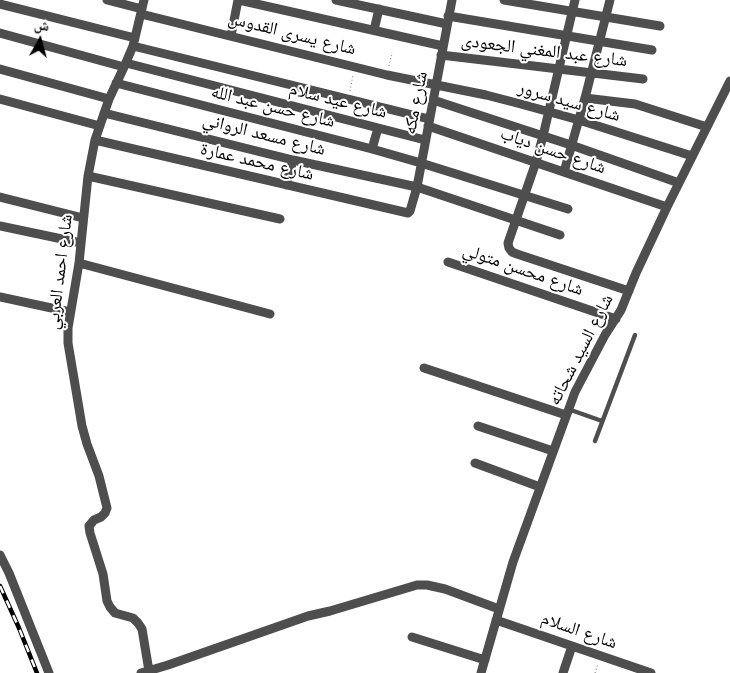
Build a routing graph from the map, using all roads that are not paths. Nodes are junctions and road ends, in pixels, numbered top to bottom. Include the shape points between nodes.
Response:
1 (107, 0) edge
2 (239, 0) edge
3 (336, 0) edge
4 (452, 0) edge
5 (504, 0) edge
6 (574, 0) edge
7 (610, 0) edge
8 (0, 4) edge
9 (143, 8) edge
10 (379, 9) junction
11 (572, 11) junction
12 (606, 17) junction
13 (448, 20) junction
14 (660, 26) dead end
15 (374, 30) junction
16 (0, 33) edge
17 (230, 36) junction
18 (567, 36) junction
19 (600, 41) junction
20 (134, 42) junction
21 (442, 50) junction
22 (652, 50) dead end
23 (125, 65) junction
24 (0, 69) edge
25 (559, 69) junction
26 (592, 72) junction
27 (643, 78) dead end
28 (730, 81) edge
29 (116, 83) junction
30 (436, 85) junction
31 (585, 98) junction
32 (0, 99) edge
33 (109, 99) junction
34 (433, 100) junction
35 (104, 112) junction
36 (548, 112) junction
37 (579, 120) junction
38 (428, 122) junction
39 (100, 126) junction
40 (707, 127) junction
41 (378, 128) junction
42 (543, 136) junction
43 (95, 140) junction
44 (425, 140) junction
45 (571, 145) junction
46 (372, 149) junction
47 (692, 156) junction
48 (293, 160) junction
49 (536, 162) junction
50 (421, 163) junction
51 (564, 172) junction
52 (88, 176) junction
53 (679, 183) junction
54 (286, 185) junction
55 (417, 187) junction
56 (525, 196) junction
57 (0, 197) edge
58 (667, 206) junction
59 (568, 209) dead end
60 (410, 211) joint
61 (83, 218) junction
62 (280, 218) dead end
63 (516, 220) junction
64 (0, 226) edge
65 (560, 235) dead end
66 (81, 243) junction
67 (448, 262) dead end
68 (79, 263) junction
69 (629, 291) junction
70 (0, 297) edge
71 (70, 312) junction
72 (270, 314) dead end
73 (616, 319) junction
74 (635, 335) dead end
75 (424, 368) dead end
76 (567, 412) junction
77 (602, 421) junction
78 (478, 426) dead end
79 (595, 441) dead end
80 (553, 451) junction
81 (475, 463) dead end
82 (540, 487) junction
83 (0, 555) edge
84 (499, 609) junction
85 (496, 620) junction
86 (412, 637) dead end
87 (572, 646) junction
88 (485, 660) junction
89 (622, 663) junction
90 (145, 672) edge
91 (49, 673) edge
92 (481, 673) edge
93 (563, 673) edge
94 (619, 673) edge
95 (650, 673) edge

1 - 9 street, شارع يسرى القدوس
2 - 15 street, شارع عبد المغني الجعودى
2 - 17 street
3 - 10 street
4 - 13 street, شارع مكه
5 - 11 street
6 - 11 street
7 - 12 street
8 - 20 street, شارع حسن دياب
9 - 17 street, شارع يسرى القدوس
9 - 20 street, شارع احمد العربي
10 - 13 street
10 - 15 street
11 - 12 street
11 - 18 street
12 - 14 street
12 - 19 street
13 - 18 street
13 - 21 street, شارع مكه
15 - 21 street, شارع عبد المغني الجعودى
16 - 23 street, شارع عيد سلام
17 - 30 street, شارع يسرى القدوس
18 - 19 street
18 - 25 street
19 - 22 street
19 - 26 street
20 - 23 street, شارع احمد العربي
20 - 38 street, شارع حسن دياب
21 - 25 street, شارع عبد المغني الجعودى
21 - 30 street, شارع مكه
23 - 29 street, شارع احمد العربي
23 - 41 street, شارع عيد سلام
24 - 33 street
25 - 26 street, شارع عبد المغني الجعودى
25 - 36 street
26 - 27 street, شارع عبد المغني الجعودى
26 - 31 street
28 - 40 street, شارع السيد شحاته
29 - 33 street, شارع احمد العربي
29 - 46 street, شارع حسن عبد الله
30 - 34 street, شارع مكه
30 - 36 street, شارع سيد سرور
31 - 37 street
31 - 40 street via 634,104
32 - 39 street
33 - 35 street, شارع احمد العربي
34 - 38 street, شارع مكه
34 - 42 street
35 - 39 street, شارع احمد العربي
35 - 48 street, شارع مسعد الرواني
36 - 37 street, شارع سيد سرور
36 - 42 street
37 - 45 street
37 - 47 street, شارع سيد سرور
38 - 44 street, شارع مكه
38 - 49 street, شارع حسن دياب
39 - 43 street, شارع احمد العربي
40 - 47 street, شارع السيد شحاته
41 - 44 street, شارع عيد سلام
41 - 46 street
42 - 45 street
42 - 49 street
43 - 52 street, شارع احمد العربي
43 - 54 street, شارع محمد عمارة
44 - 50 street, شارع مكه
45 - 51 street
45 - 53 street
46 - 50 street, شارع حسن عبد الله
47 - 53 street, شارع السيد شحاته
48 - 54 street
48 - 55 street, شارع مسعد الرواني
49 - 51 street, شارع حسن دياب
49 - 56 street
50 - 55 street, شارع مكه
50 - 56 street, شارع حسن عبد الله
51 - 58 street, شارع حسن دياب
52 - 61 street, شارع احمد العربي
52 - 62 street
53 - 58 street, شارع السيد شحاته
54 - 60 street, شارع محمد عمارة via 407,214
55 - 60 street, شارع مكه
55 - 63 street, شارع مسعد الرواني
56 - 59 street, شارع حسن عبد الله
56 - 63 street
57 - 61 street
58 - 69 street, شارع السيد شحاته
61 - 66 street, شارع احمد العربي
63 - 65 street, شارع مسعد الرواني
63 - 69 street via 508,243 512,252
64 - 66 street
66 - 68 street, شارع احمد العربي
67 - 73 street, شارع محسن متولي
68 - 71 street, شارع احمد العربي
68 - 72 street
69 - 73 street, شارع السيد شحاته
70 - 71 street
71 - 90 street, شارع احمد العربي via 68,343 78,407 107,508 89,526 90,533 110,608 133,618 142,629
73 - 76 street, شارع السيد شحاته via 605,334
74 - 77 lane
75 - 76 street
76 - 77 lane
76 - 80 street, شارع السيد شحاته
77 - 79 lane
78 - 80 street
80 - 82 street, شارع السيد شحاته
81 - 82 street
82 - 84 street, شارع السيد شحاته
83 - 91 street
84 - 85 street, شارع السيد شحاته
84 - 90 street via 445,589 417,585 308,616
85 - 87 street, شارع السلام
85 - 88 street, شارع السيد شحاته
86 - 88 street
87 - 89 street, شارع السلام
87 - 93 street
88 - 92 street, شارع السيد شحاته
89 - 94 street
89 - 95 street, شارع السلام

